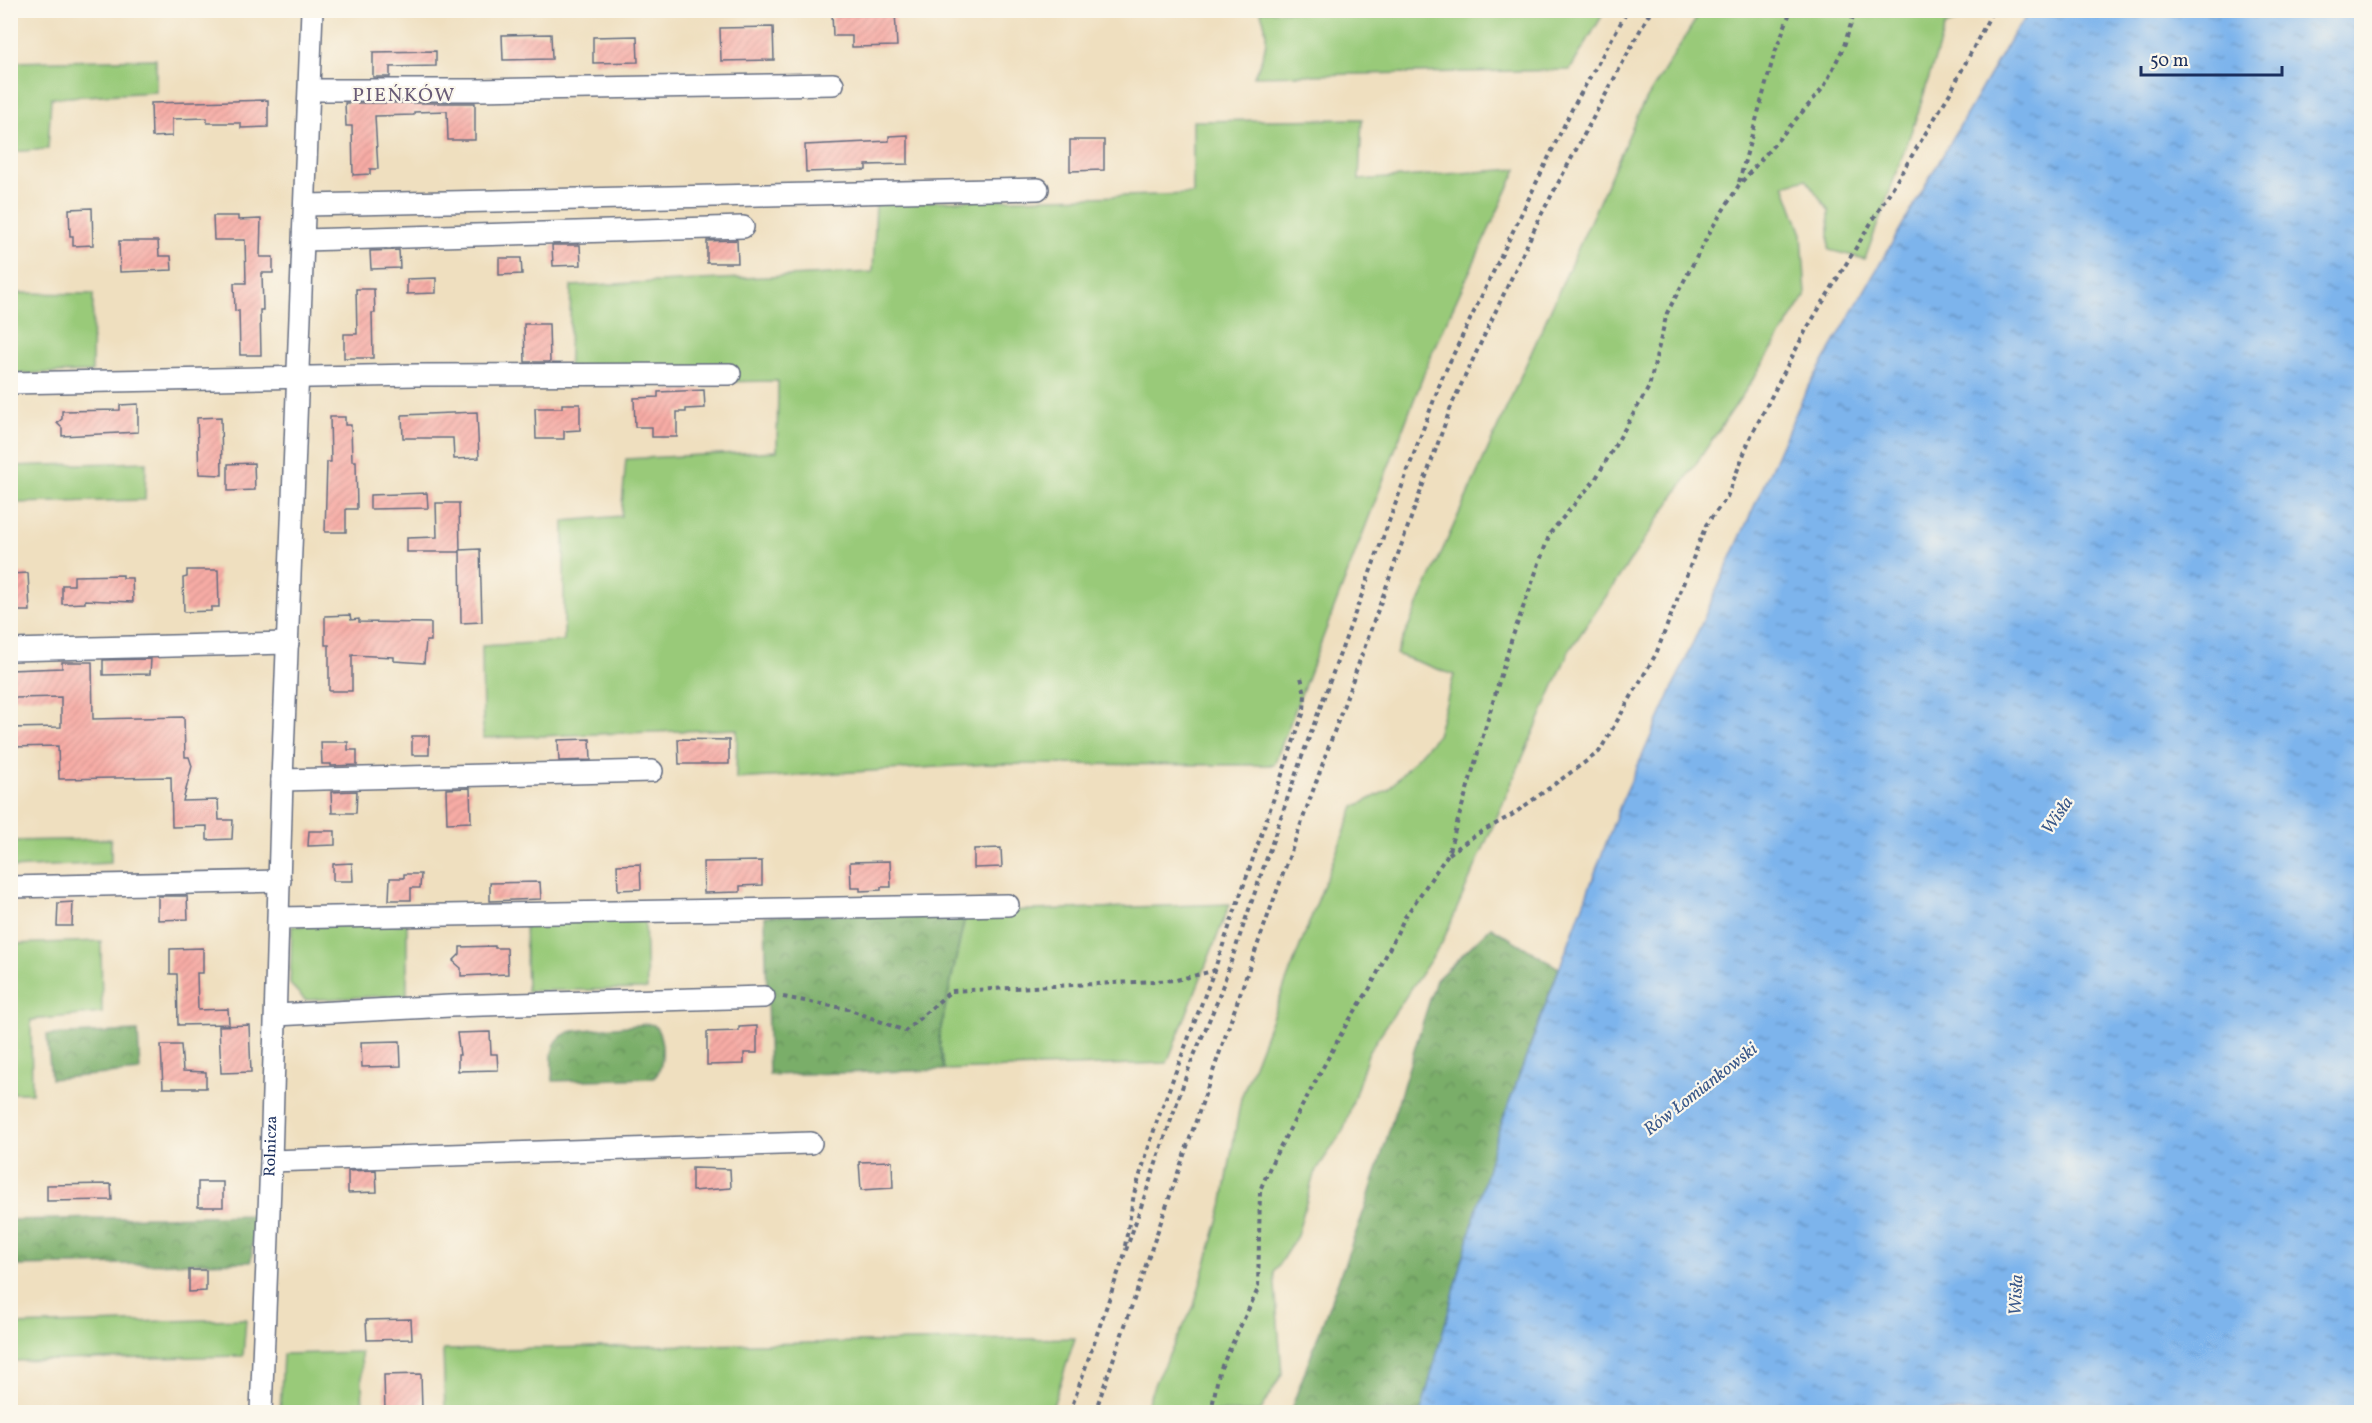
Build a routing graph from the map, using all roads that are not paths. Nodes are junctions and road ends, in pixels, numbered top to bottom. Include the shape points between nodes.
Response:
1 (312, 10) edge
2 (833, 84) dead end
3 (310, 90) junction
4 (1038, 189) dead end
5 (306, 205) junction
6 (743, 227) dead end
7 (304, 240) junction
8 (730, 374) dead end
9 (299, 378) junction
10 (10, 383) edge
11 (288, 643) junction
12 (10, 650) edge
13 (652, 771) dead end
14 (282, 780) junction
15 (280, 881) junction
16 (10, 887) edge
17 (1008, 905) dead end
18 (279, 918) junction
19 (764, 997) road end
20 (276, 1015) junction
21 (811, 1143) dead end
22 (271, 1161) junction
23 (261, 1413) edge

1 - 3 street, Rolnicza
2 - 3 street
3 - 5 street, Rolnicza
4 - 5 street
5 - 7 street, Rolnicza
6 - 7 street
7 - 9 street, Rolnicza
8 - 9 street
9 - 10 street
9 - 11 street, Rolnicza
11 - 12 street
11 - 14 street, Rolnicza
13 - 14 street
14 - 15 street, Rolnicza
15 - 16 street
15 - 18 street, Rolnicza
17 - 18 street
18 - 20 street, Rolnicza
19 - 20 street
20 - 22 street, Rolnicza
21 - 22 street
22 - 23 street, Rolnicza

